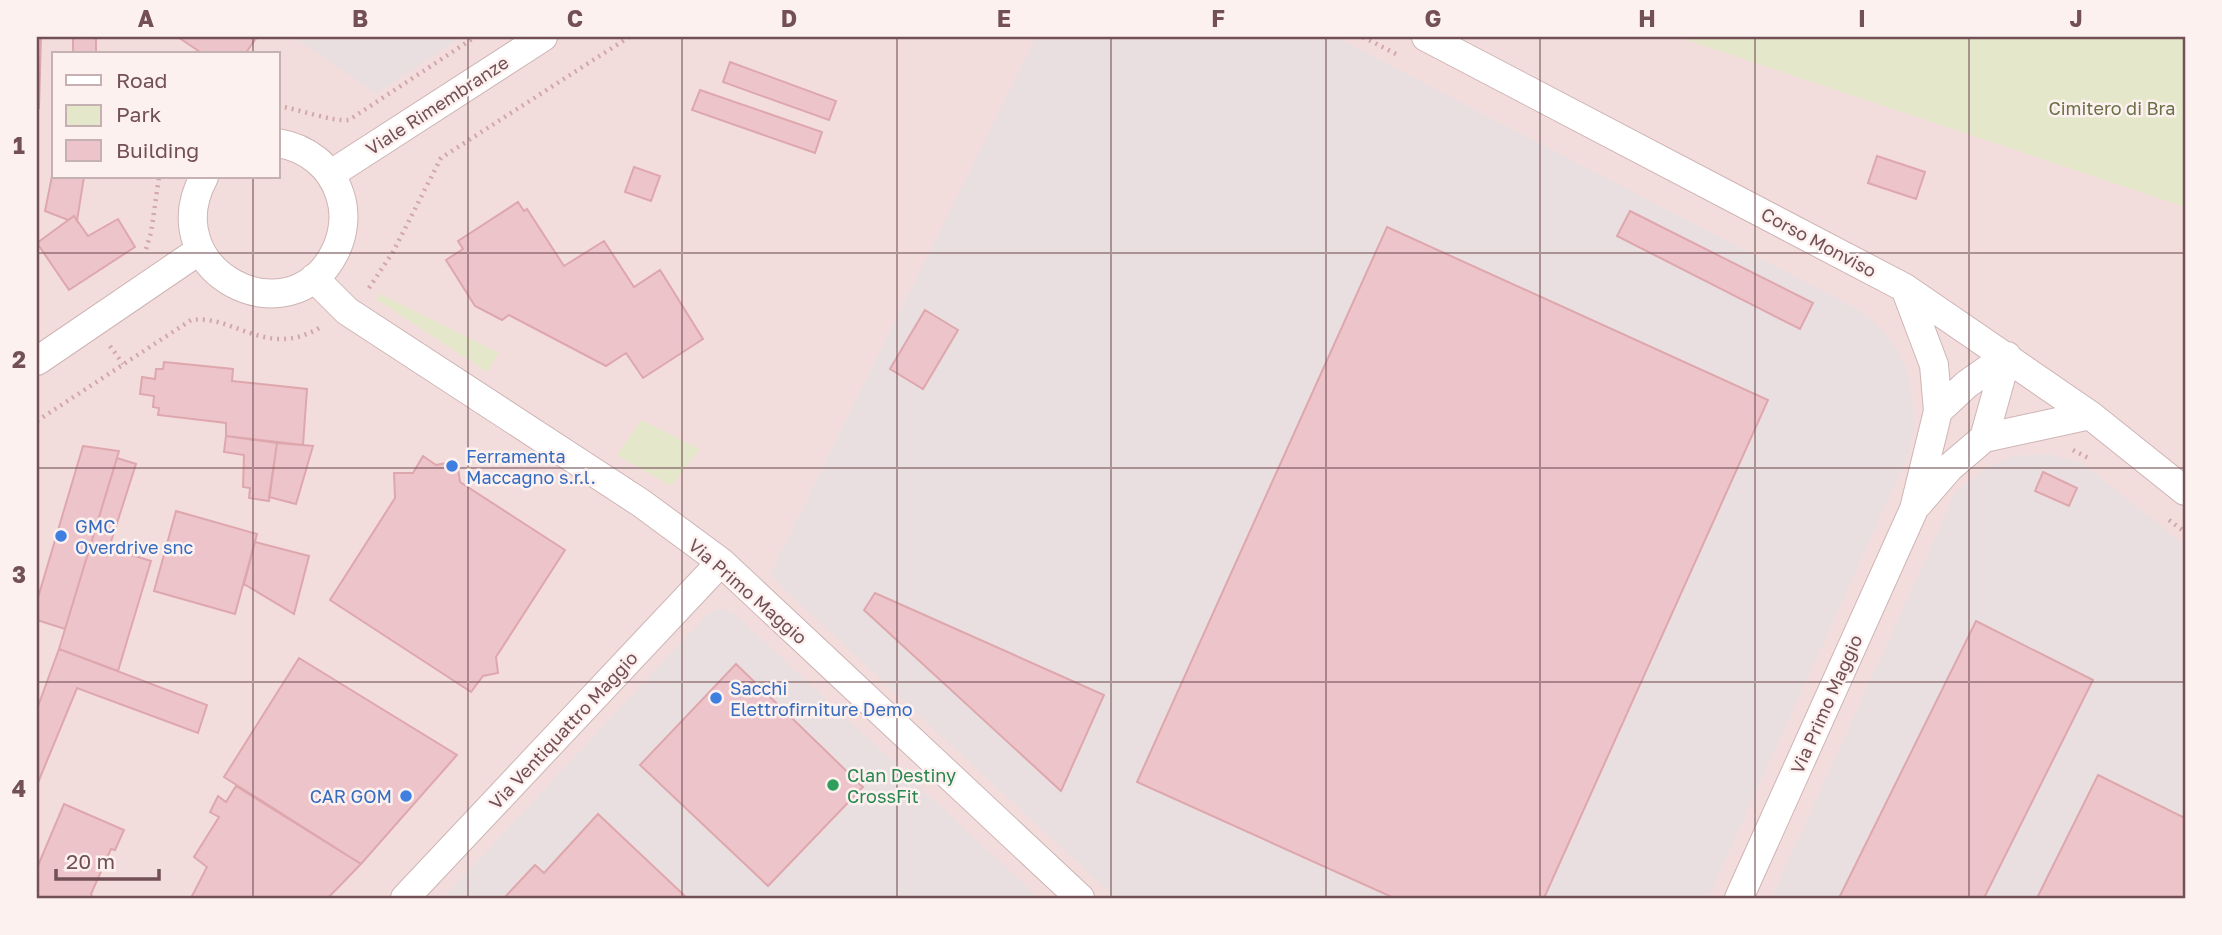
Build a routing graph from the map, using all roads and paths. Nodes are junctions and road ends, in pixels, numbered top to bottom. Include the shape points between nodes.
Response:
1 (475, 37) edge
2 (543, 37) edge
3 (1426, 37) edge
4 (280, 106) edge
5 (280, 143) edge
6 (331, 174) junction
7 (159, 178) edge
8 (204, 178) edge
9 (200, 250) junction
10 (138, 256) dead end
11 (314, 278) junction
12 (1905, 288) junction
13 (2007, 355) junction
14 (37, 361) edge
15 (1938, 411) junction
16 (2090, 415) junction
17 (1984, 438) junction
18 (2068, 448) dead end
19 (2098, 465) dead end
20 (2185, 491) edge
21 (1913, 509) junction
22 (2161, 514) dead end
23 (2184, 529) edge
24 (721, 562) junction
25 (405, 898) edge
26 (1080, 898) edge
27 (1739, 898) edge

1 - 4 path via 349,120
2 - 6 street, Viale Rimembranze
3 - 12 street, Corso Monviso
5 - 6 street via 314,157
6 - 11 street via 341,195 341,241
7 - 10 path via 151,233 146,249
8 - 9 street via 192,214
9 - 11 street via 221,277 243,289 267,294 292,290
9 - 14 street
11 - 24 street, Via Primo Maggio via 347,311 641,503
12 - 13 street, Corso Monviso
12 - 15 street, Via Primo Maggio via 1934,365
13 - 15 street
13 - 16 street, Corso Monviso
13 - 17 street
15 - 21 street, Via Primo Maggio
16 - 17 street, Via Primo Maggio
16 - 20 street, Corso Monviso
17 - 21 street, Via Primo Maggio via 1950,467
18 - 19 path
21 - 27 street, Via Primo Maggio
22 - 23 path
24 - 25 street, Via Ventiquattro Maggio
24 - 26 street, Via Primo Maggio

